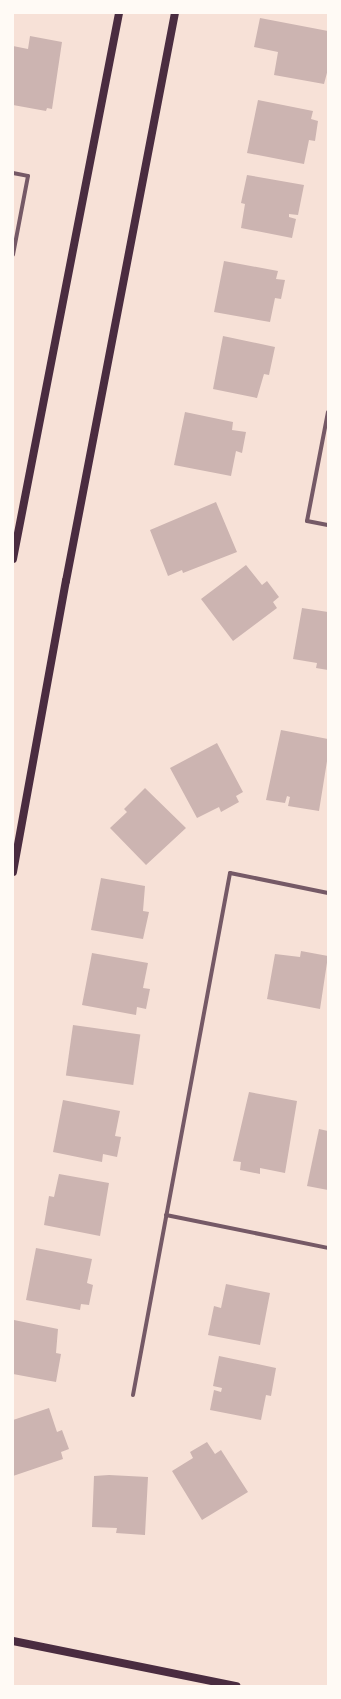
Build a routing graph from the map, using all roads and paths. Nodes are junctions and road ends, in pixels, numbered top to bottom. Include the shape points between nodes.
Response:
1 (119, 13) edge
2 (175, 13) edge
3 (13, 173) edge
4 (13, 255) edge
5 (328, 412) edge
6 (328, 525) edge
7 (13, 559) edge
8 (13, 872) edge
9 (328, 893) edge
10 (166, 1215) junction
11 (328, 1248) edge
12 (133, 1395) dead end
13 (13, 1641) edge
14 (237, 1686) edge

1 - 7 main road
2 - 8 main road via 64,588
3 - 4 street via 28,176
5 - 6 street via 307,521
9 - 10 street via 230,873
10 - 11 street
10 - 12 street
13 - 14 main road

